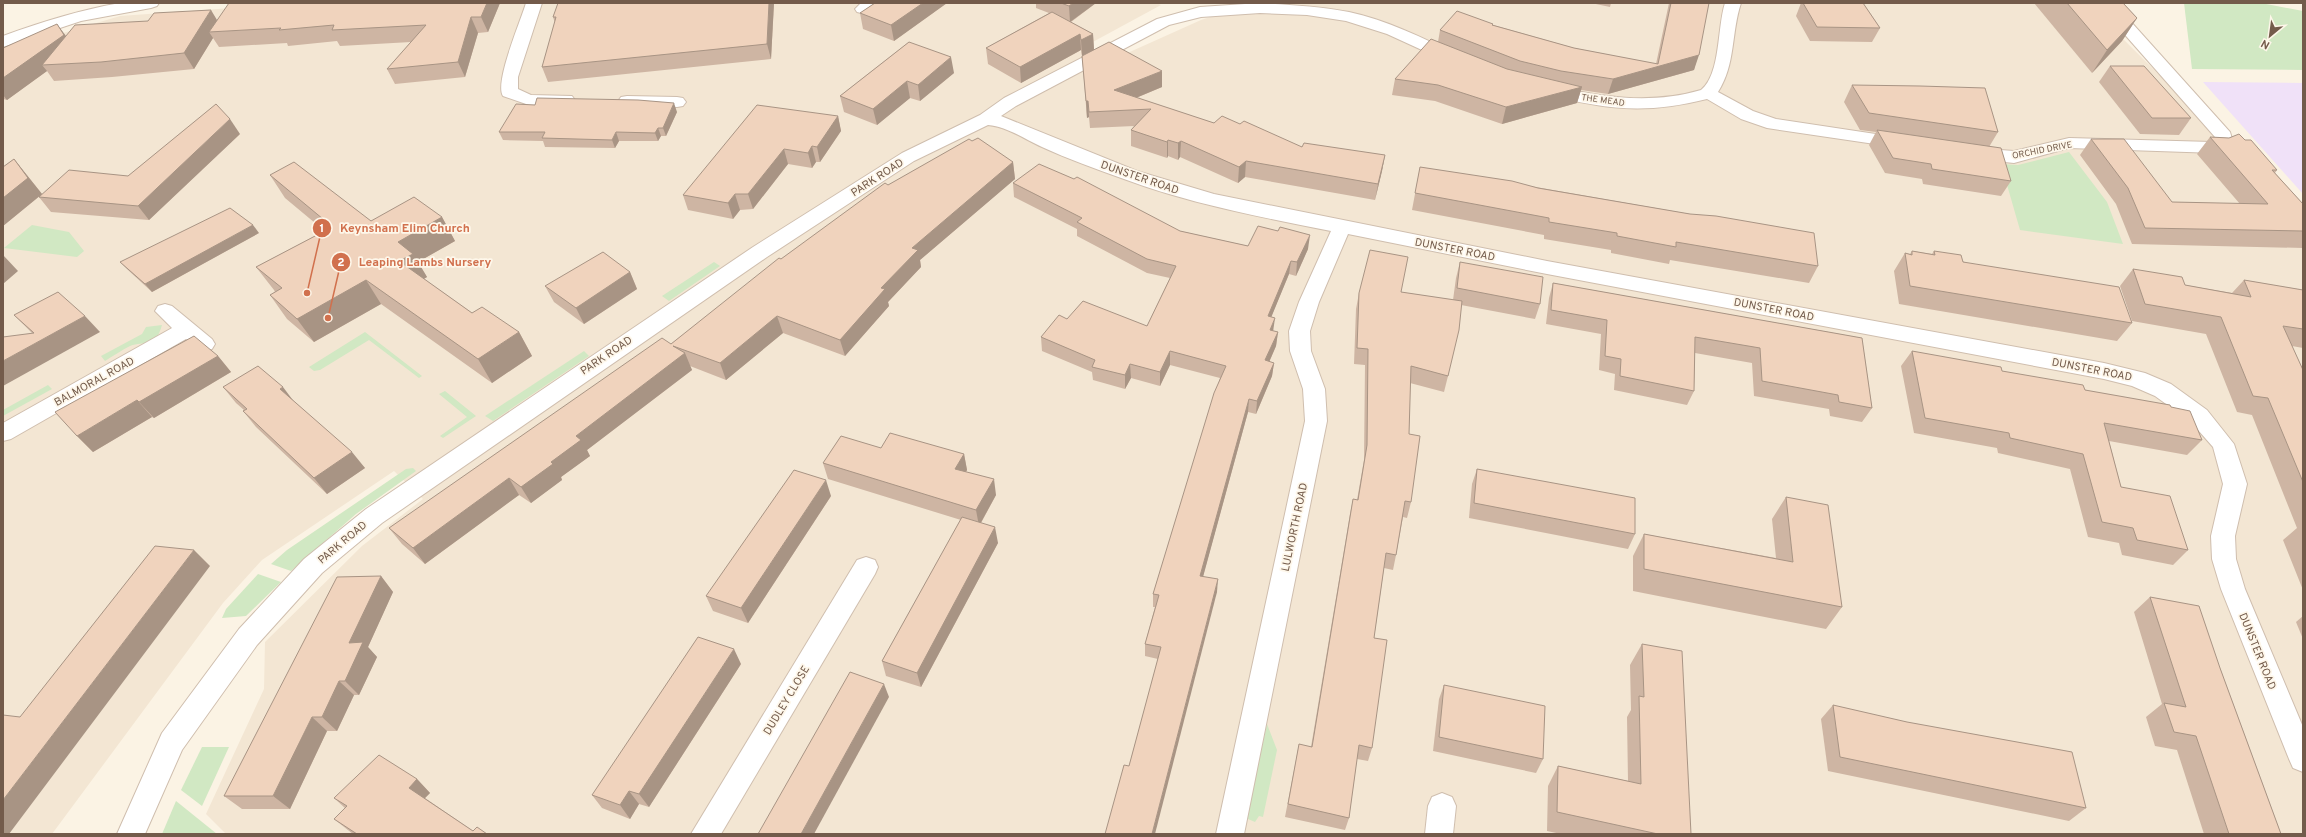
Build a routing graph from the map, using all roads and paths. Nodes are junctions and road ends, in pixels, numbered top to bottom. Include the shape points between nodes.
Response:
1 (151, 3) edge
2 (534, 3) edge
3 (1733, 3) edge
4 (2105, 3) edge
5 (3, 42) edge
6 (1465, 62) edge
7 (1531, 86) edge
8 (1708, 93) junction
9 (584, 100) edge
10 (615, 101) edge
11 (677, 102) dead end
12 (986, 119) junction
13 (1919, 146) edge
14 (1958, 152) edge
15 (1342, 227) junction
16 (165, 311) dead end
17 (186, 330) junction
18 (205, 344) edge
19 (3, 432) edge
20 (866, 567) dead end
21 (2303, 759) edge
22 (1442, 806) dead end
23 (131, 834) edge
24 (705, 834) edge
25 (1230, 834) edge
26 (1439, 834) edge

1 - 5 street via 131,5 77,18
2 - 9 street via 510,77 510,92 529,100
3 - 8 street via 1728,14 1719,77
4 - 14 street, ORCHID DRIVE via 2224,136 2224,142 2216,148 2069,143 2014,157
6 - 12 street, PARK ROAD via 1393,31 1349,17 1307,10 1260,8 1200,12 1163,22 1010,102
7 - 8 street, THE MEAD via 1568,95 1652,105 1675,103
8 - 13 street via 1747,115 1773,124
10 - 11 street
12 - 15 street, DUNSTER ROAD via 1006,122 1033,137 1107,166 1195,196
12 - 23 street, PARK ROAD via 908,157 692,297 374,516 314,566 248,637 172,742
15 - 21 street, DUNSTER ROAD via 2104,371 2138,379 2162,390 2199,416 2223,444 2235,484 2223,536 2224,559 2233,589
15 - 25 street, LULWORTH ROAD via 1302,318 1298,339 1316,399 1316,421
16 - 17 street
17 - 18 street
17 - 19 street, BALMORAL ROAD
20 - 24 street, DUDLEY CLOSE
22 - 26 street

